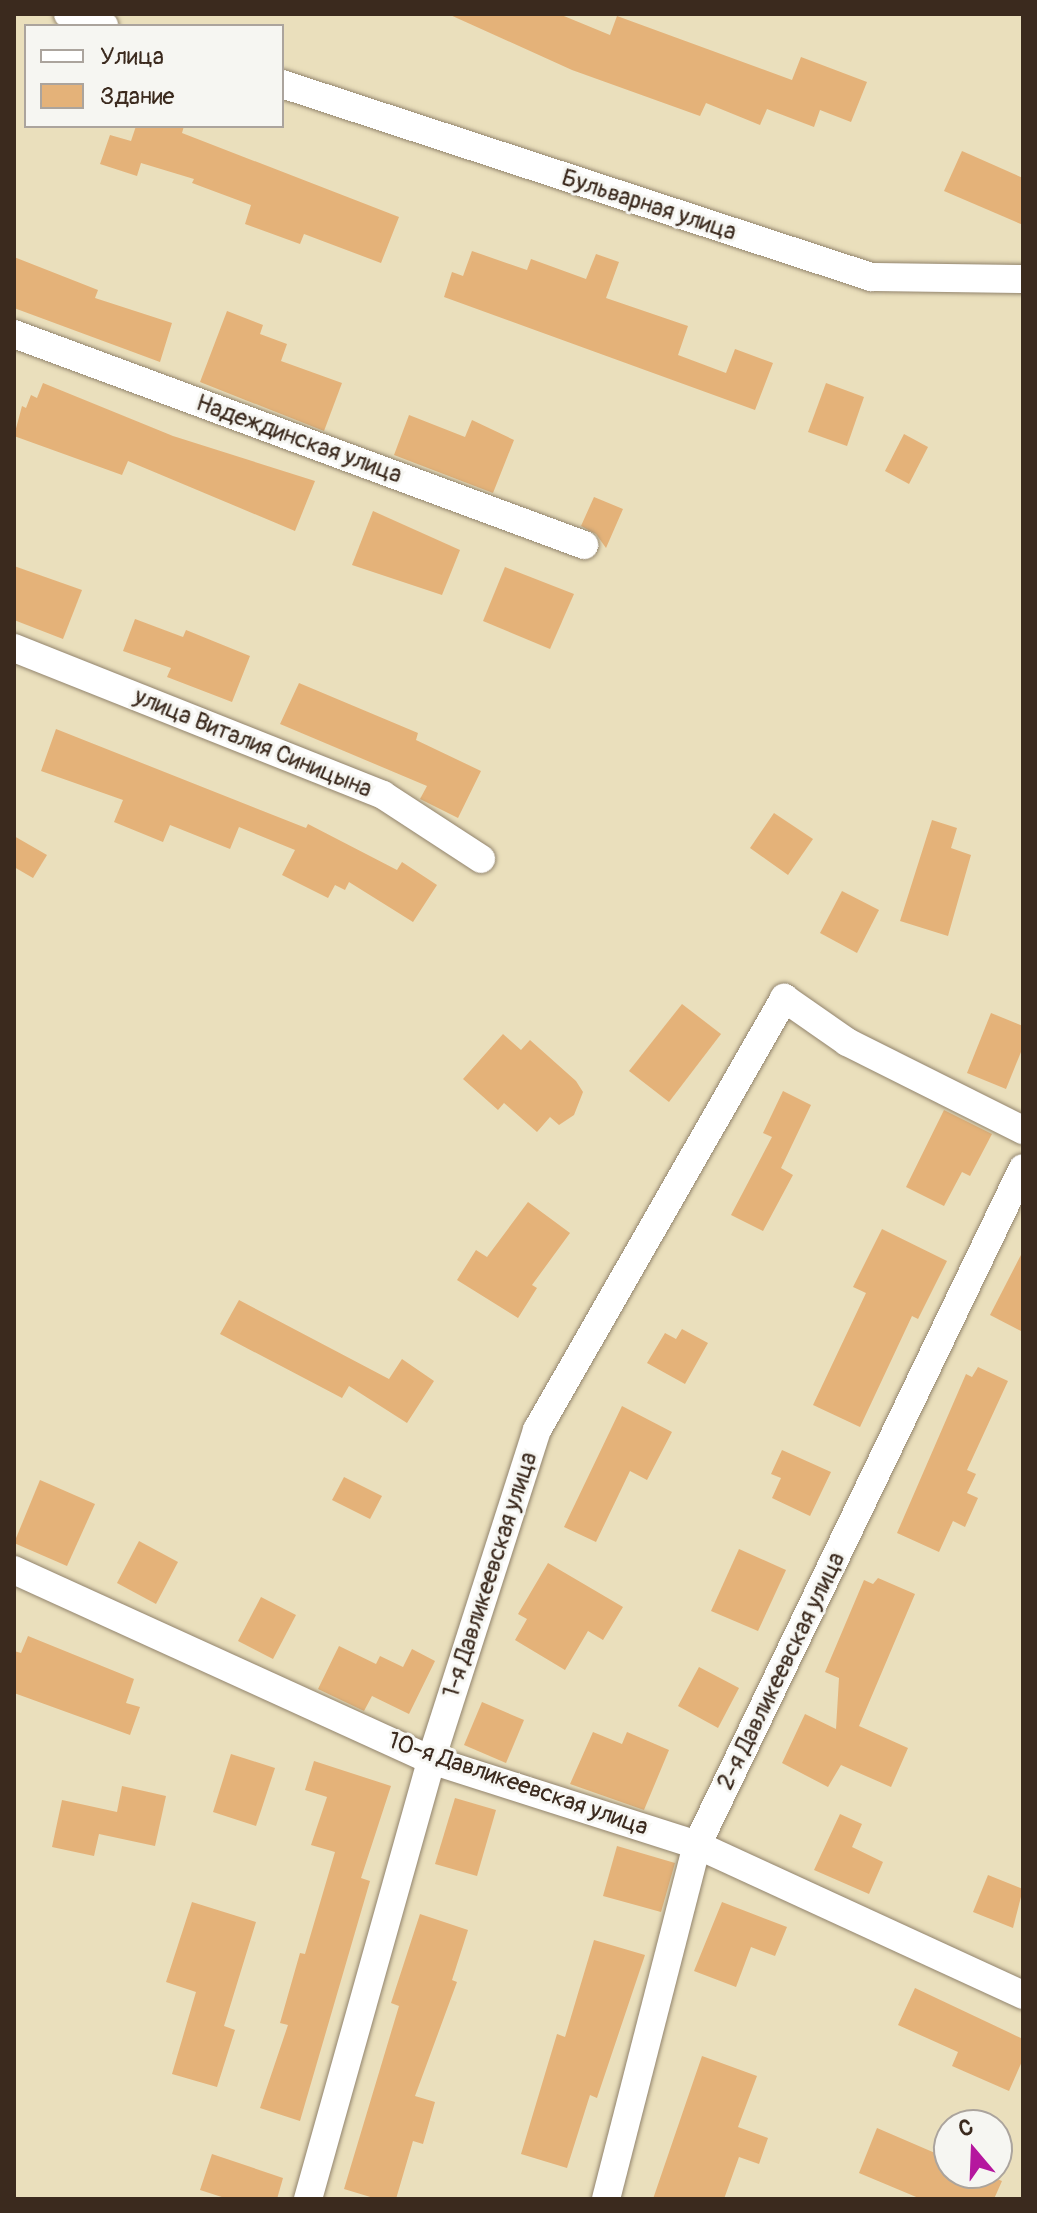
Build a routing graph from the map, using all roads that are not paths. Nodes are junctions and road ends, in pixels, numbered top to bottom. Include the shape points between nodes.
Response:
1 (68, 14) edge
2 (98, 24) edge
3 (284, 85) edge
4 (1023, 279) edge
5 (14, 334) edge
6 (584, 545) dead end
7 (14, 648) edge
8 (481, 859) dead end
9 (1023, 1130) edge
10 (1023, 1168) edge
11 (14, 1570) edge
12 (431, 1760) junction
13 (697, 1845) junction
14 (1023, 1995) edge
15 (308, 2199) edge
16 (606, 2199) edge

1 - 2 street
3 - 4 street, Бульварная улица via 871,277
5 - 6 street, Надеждинская улица
7 - 8 street, улица Виталия Синицына via 383,795
9 - 12 street, 1-я Давликеевская улица via 847,1042 784,998 537,1430
10 - 13 street, 2-я Давликеевская улица
11 - 12 street, 10-я Давликеевская улица
12 - 13 street, 10-я Давликеевская улица
12 - 15 street, 1-я Давликеевская улица
13 - 14 street, 10-я Давликеевская улица
13 - 16 street, 2-я Давликеевская улица

